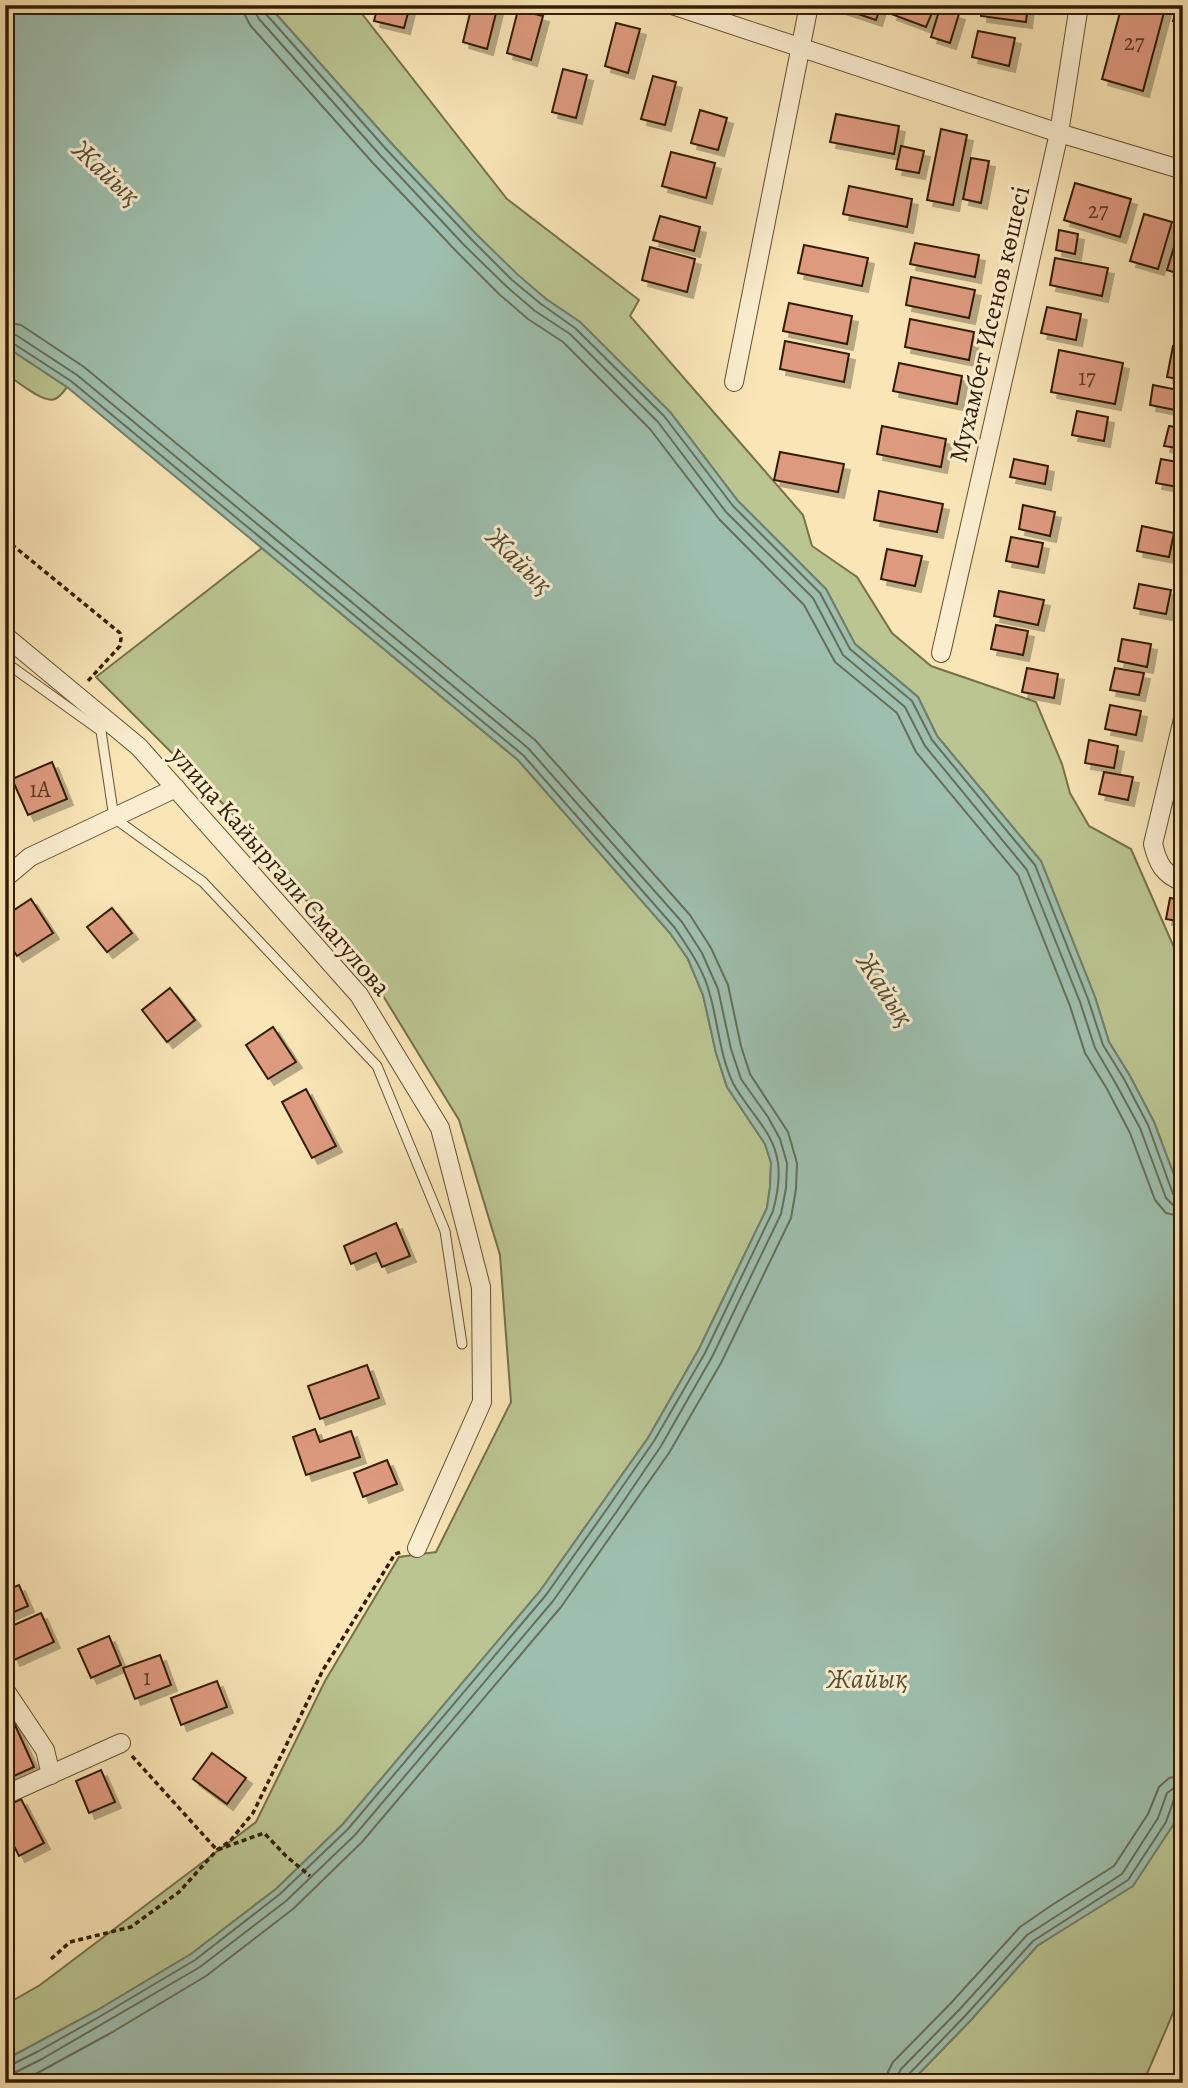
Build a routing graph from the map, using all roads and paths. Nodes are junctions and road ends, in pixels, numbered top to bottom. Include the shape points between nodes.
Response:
1 (672, 5) edge
2 (809, 5) edge
3 (1079, 5) edge
4 (801, 49) junction
5 (1059, 134) junction
6 (1183, 170) edge
7 (734, 382) dead end
8 (5, 539) edge
9 (5, 636) edge
10 (942, 653) dead end
11 (5, 663) edge
12 (93, 674) dead end
13 (1183, 719) edge
14 (176, 788) junction
15 (114, 818) junction
16 (5, 878) edge
17 (1183, 882) edge
18 (461, 1344) dead end
19 (416, 1548) joint
20 (5, 1690) edge
21 (121, 1744) joint
22 (51, 1775) junction
23 (5, 1795) edge
24 (217, 1850) junction
25 (310, 1875) dead end
26 (51, 1959) dead end

1 - 4 street
2 - 4 street
3 - 5 street, Мухамбет Исенов көшесі
4 - 5 street
4 - 7 street
5 - 6 street
5 - 10 street, Мухамбет Исенов көшесі
8 - 12 path via 120,633 120,646
9 - 14 street, улица Кайыргали Смагулова via 139,747
11 - 15 lane via 101,731
13 - 17 street via 1153,844 1158,863
14 - 15 street
14 - 19 street, улица Кайыргали Смагулова via 359,995 440,1128 481,1287 482,1402
15 - 16 street via 30,858
15 - 18 lane via 203,882 377,1066 445,1231
19 - 24 path via 395,1554 323,1670 253,1813 230,1842
20 - 22 street via 45,1750
21 - 22 street
21 - 24 path
22 - 23 street
24 - 25 path via 264,1833
24 - 26 path via 179,1892 131,1927 70,1942

